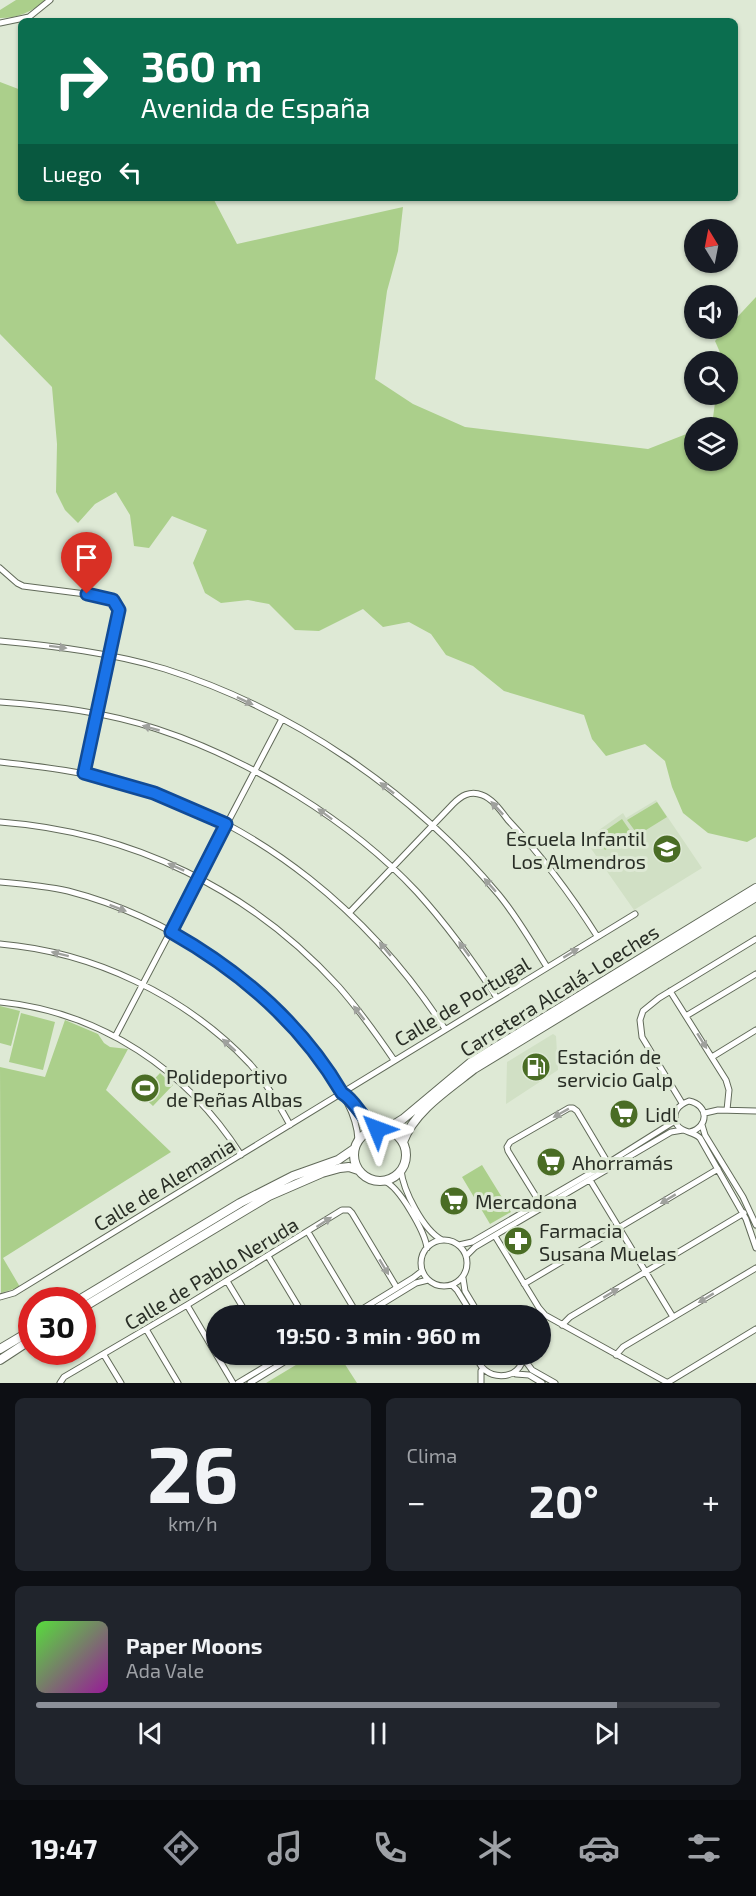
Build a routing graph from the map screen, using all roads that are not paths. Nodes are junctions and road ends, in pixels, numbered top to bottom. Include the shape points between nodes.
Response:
1 (50, 0) edge
2 (24, 18) edge
3 (18, 19) edge
4 (0, 23) edge
5 (0, 568) edge
6 (0, 641) edge
7 (109, 656) junction
8 (0, 702) edge
9 (97, 714) junction
10 (282, 719) junction
11 (0, 762) edge
12 (254, 770) junction
13 (84, 773) junction
14 (0, 822) edge
15 (226, 824) junction
16 (432, 825) junction
17 (393, 868) junction
18 (199, 878) junction
19 (0, 882) edge
20 (756, 888) edge
21 (756, 897) edge
22 (350, 912) junction
23 (635, 914) dead end
24 (171, 932) junction
25 (597, 936) junction
26 (756, 939) edge
27 (0, 944) edge
28 (547, 967) junction
29 (756, 974) edge
30 (143, 985) junction
31 (670, 991) junction
32 (497, 998) junction
33 (0, 1002) edge
34 (686, 1016) junction
35 (445, 1029) junction
36 (756, 1030) edge
37 (116, 1037) junction
38 (712, 1057) junction
39 (394, 1060) junction
40 (342, 1093) junction
41 (682, 1103) junction
42 (727, 1110) junction
43 (756, 1111) edge
44 (705, 1113) junction
45 (675, 1121) junction
46 (290, 1125) junction
47 (702, 1125) junction
48 (382, 1129) junction
49 (683, 1130) junction
50 (690, 1132) junction
51 (358, 1140) junction
52 (403, 1142) junction
53 (354, 1149) junction
54 (241, 1155) junction
55 (608, 1163) junction
56 (718, 1169) junction
57 (358, 1170) junction
58 (401, 1170) junction
59 (590, 1179) junction
60 (384, 1180) junction
61 (540, 1203) junction
62 (744, 1213) junction
63 (754, 1222) edge
64 (619, 1228) junction
65 (308, 1232) junction
66 (495, 1236) junction
67 (442, 1240) junction
68 (459, 1245) junction
69 (427, 1248) junction
70 (756, 1248) edge
71 (268, 1256) junction
72 (466, 1256) junction
73 (756, 1268) edge
74 (422, 1271) junction
75 (646, 1272) junction
76 (462, 1278) junction
77 (428, 1280) junction
78 (227, 1281) junction
79 (524, 1284) junction
80 (452, 1285) junction
81 (397, 1288) junction
82 (96, 1290) edge
83 (0, 1297) edge
84 (96, 1300) edge
85 (187, 1305) junction
86 (241, 1305) edge
87 (297, 1305) edge
88 (352, 1305) edge
89 (371, 1305) edge
90 (374, 1305) edge
91 (466, 1305) edge
92 (473, 1305) edge
93 (673, 1317) junction
94 (562, 1325) junction
95 (146, 1329) junction
96 (756, 1329) edge
97 (206, 1337) edge
98 (18, 1338) edge
99 (18, 1348) edge
100 (0, 1349) edge
101 (104, 1355) junction
102 (616, 1355) junction
103 (0, 1360) edge
104 (222, 1365) edge
105 (269, 1365) edge
106 (279, 1365) edge
107 (480, 1365) edge
108 (522, 1365) edge
109 (529, 1365) edge
110 (481, 1369) junction
111 (516, 1374) junction
112 (60, 1383) edge
113 (121, 1383) edge
114 (178, 1383) edge
115 (233, 1383) edge
116 (238, 1383) edge
117 (250, 1383) edge
118 (481, 1383) edge
119 (542, 1383) edge
120 (555, 1383) edge
121 (667, 1383) edge

1 - 2 street
3 - 4 street
5 - 7 street via 23,586 113,600 119,610
6 -> 7 street
7 - 9 street
7 -> 10 street via 195,679
8 - 9 street via 50,705
12 -> 9 street via 157,729
9 - 13 street
10 - 12 street
16 -> 10 street via 339,752
11 - 13 street
12 - 15 street
17 -> 12 street via 311,804
13 - 15 street via 154,793
18 -> 14 street via 148,854 92,836
15 - 18 street
15 - 22 street via 291,864
16 - 17 street
25 -> 16 street via 541,856 485,797 474,793 463,796
28 -> 16 street via 501,897
17 - 22 street
32 -> 17 street via 454,935
18 - 24 street
39 -> 18 street via 339,988 296,945 248,906
19 -> 24 street via 67,891 115,906
20 - 48 main road, Carretera Alcalá-Loeches via 470,1063 403,1119
21 - 52 main road, Carretera Alcalá-Loeches via 474,1069 435,1100 409,1128
35 -> 22 street via 409,978
23 - 25 street, Calle de Portugal
24 - 30 street
24 - 40 street via 236,974 273,1006 311,1048
28 -> 25 street, Calle de Portugal
26 - 31 street
30 -> 27 street via 82,959 30,946
28 - 32 street, Calle de Portugal
29 - 34 street
30 - 37 street
46 -> 30 street via 269,1088 249,1064 213,1030
31 - 34 street
31 - 41 street via 643,1011 639,1028
32 - 35 street, Calle de Portugal
33 - 37 street via 68,1016
34 -> 38 street
35 - 39 street, Calle de Portugal
36 - 38 street
37 - 54 street via 179,1080 211,1113
38 - 42 street via 728,1084
39 - 40 street, Calle de Portugal
40 - 46 street, Calle de Alemania
40 - 48 street via 362,1117
40 - 51 street via 356,1121
41 - 44 street via 695,1102
41 - 45 street
42 - 43 street
42 - 44 street
44 - 47 street
45 - 49 street
45 - 55 street
46 - 54 street, Calle de Alemania
47 - 50 street
47 - 63 street
48 - 51 main road via 370,1130
48 - 52 main road via 393,1132
49 - 50 street
49 - 59 street via 671,1132
50 - 56 street via 700,1138
51 - 53 main road
52 - 58 main road via 406,1156
53 - 57 main road
53 - 82 main road via 338,1160 293,1176 240,1203
54 - 83 street, Calle de Alemania via 14,1293
55 - 61 street
55 -> 61 street via 573,1108 510,1142 508,1151
56 - 62 street
56 -> 64 street
57 - 60 main road via 370,1179
57 - 84 main road via 340,1168 295,1183
58 - 60 main road
58 - 67 street via 402,1182 430,1232
59 - 64 street
59 - 66 street
60 - 69 street via 394,1186 424,1235
61 - 68 street via 472,1242
62 - 63 street
62 - 75 street
63 - 70 street
64 - 75 street
64 - 79 street
65 - 71 street, Calle de Pablo Neruda
65 -> 81 street, Calle de Pablo Neruda via 342,1210 349,1210
65 - 88 street
66 - 72 street
66 - 79 street
67 - 68 street
67 - 69 street
68 - 72 street
69 - 74 street via 421,1259
71 - 78 street, Calle de Pablo Neruda
71 - 87 street
72 - 76 street
73 -> 93 street
74 - 77 street
74 - 81 street
75 - 93 street
94 -> 75 street
76 - 80 street
76 - 92 street
77 - 80 street via 439,1286
77 - 90 street
78 - 85 street, Calle de Pablo Neruda
78 - 86 street
79 - 94 street via 542,1312
80 - 91 street
81 - 89 street
85 - 95 street, Calle de Pablo Neruda
85 - 97 street
93 - 102 street
94 - 102 street
95 - 101 street, Calle de Pablo Neruda
95 - 114 street
96 - 121 street
98 - 100 main road
99 - 103 main road
101 - 112 street, Calle de Pablo Neruda
101 - 113 street
102 - 121 street
104 - 115 street
105 - 116 street
106 - 117 street
107 - 110 street
108 - 111 street
109 - 120 street
110 - 111 street via 495,1381
110 - 118 street
111 - 119 street via 529,1375

